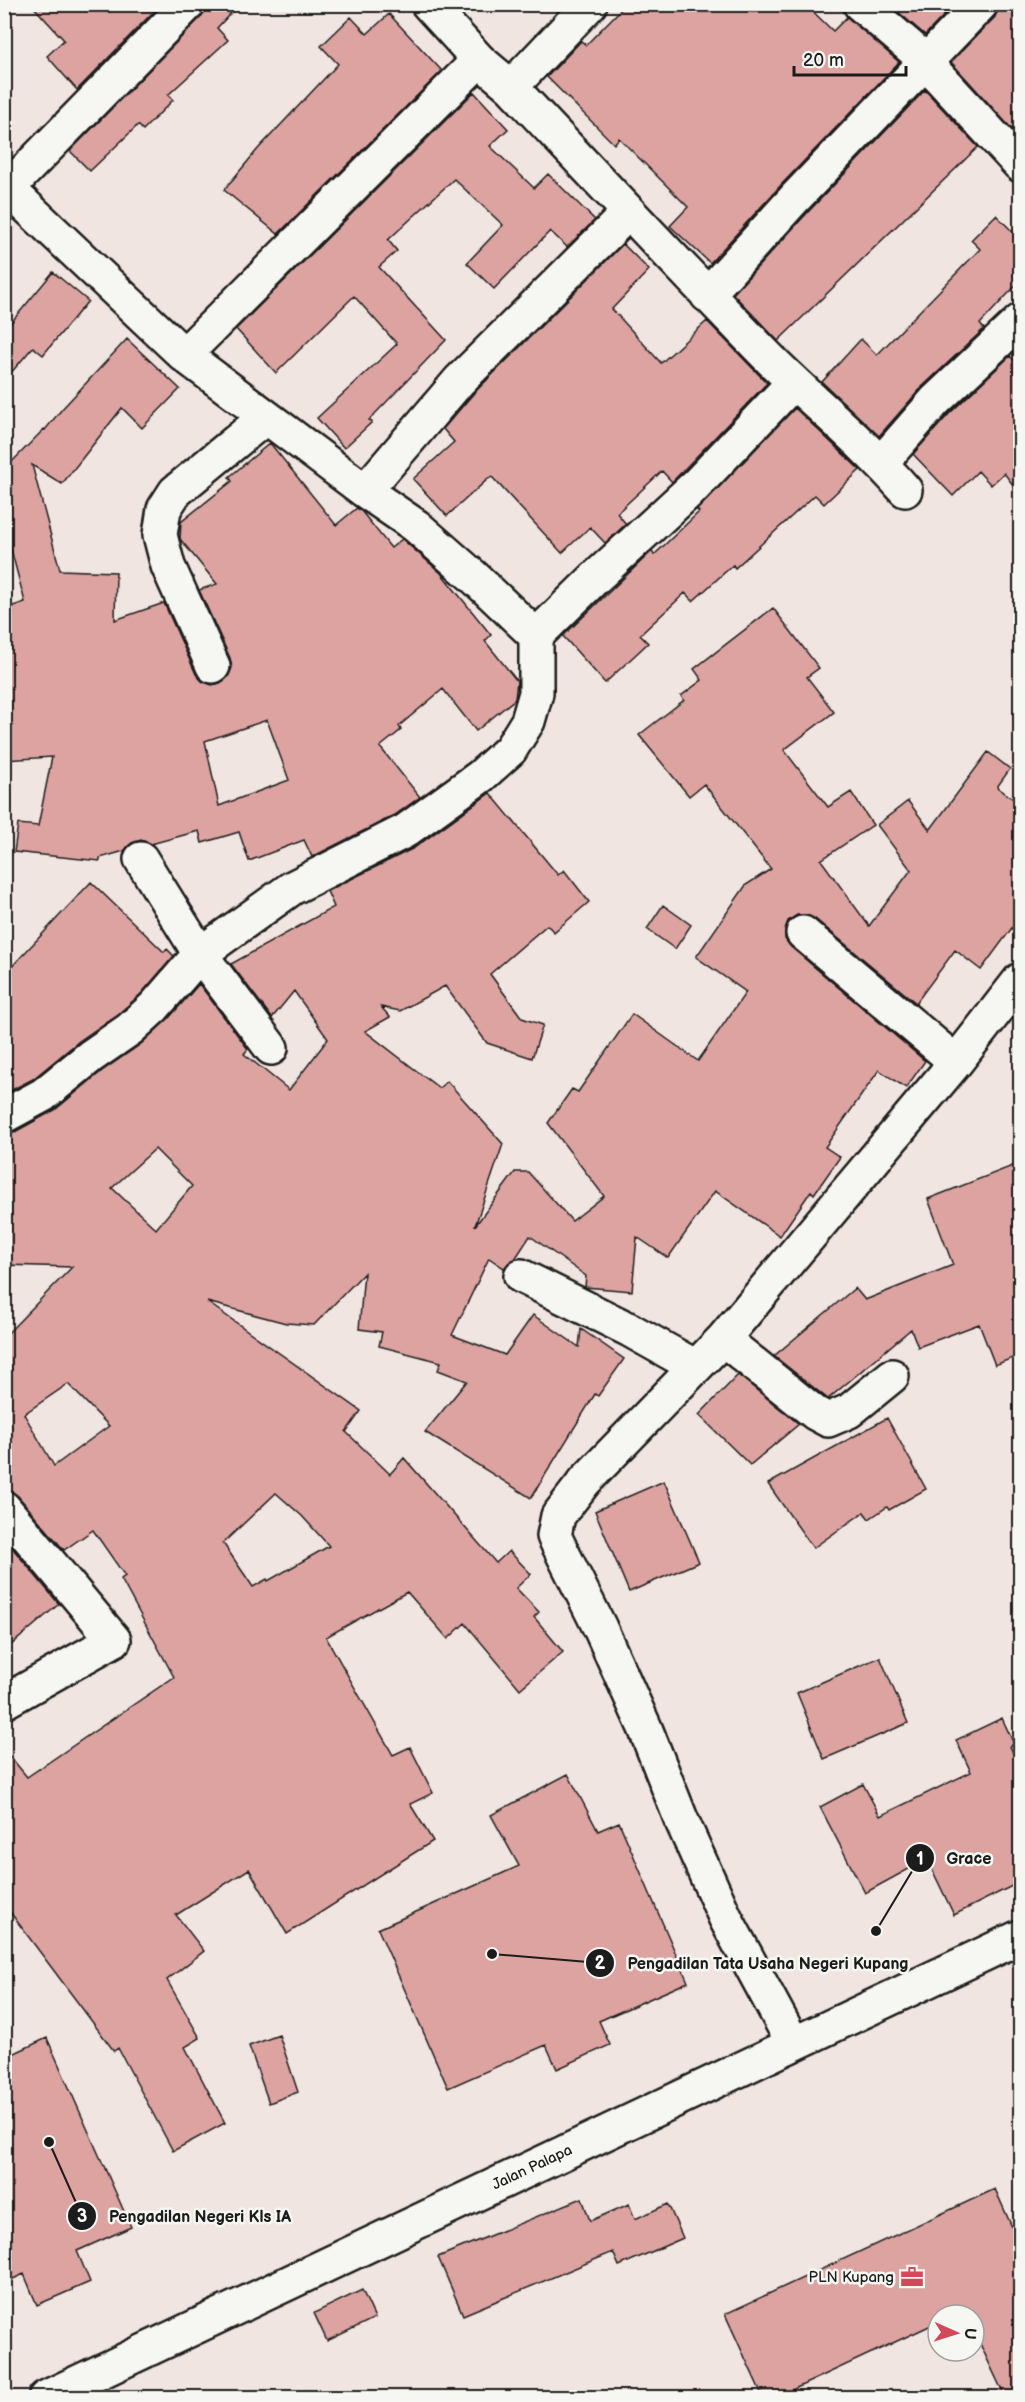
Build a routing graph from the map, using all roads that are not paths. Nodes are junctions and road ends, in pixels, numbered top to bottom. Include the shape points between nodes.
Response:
1 (188, 4) edge
2 (428, 4) edge
3 (590, 4) edge
4 (860, 4) edge
5 (981, 4) edge
6 (479, 60) junction
7 (926, 63) junction
8 (511, 87) junction
9 (1020, 165) edge
10 (6, 187) edge
11 (629, 212) junction
12 (707, 295) junction
13 (1020, 321) edge
14 (184, 355) junction
15 (794, 382) junction
16 (266, 417) junction
17 (881, 463) junction
18 (905, 490) dead end
19 (365, 491) junction
20 (536, 636) junction
21 (213, 666) dead end
22 (141, 859) dead end
23 (804, 933) dead end
24 (200, 954) junction
25 (1020, 980) edge
26 (270, 1048) dead end
27 (956, 1062) junction
28 (4, 1116) edge
29 (521, 1276) dead end
30 (723, 1339) junction
31 (696, 1367) junction
32 (892, 1376) dead end
33 (4, 1508) edge
34 (4, 1702) edge
35 (1020, 1937) edge
36 (793, 2043) junction
37 (45, 2397) edge

1 - 10 street
2 - 6 street
3 - 8 street
4 - 7 street
5 - 7 street
6 - 8 street
6 - 14 street
7 - 9 street
7 - 12 street
8 - 11 street
10 - 14 street
11 - 12 street
11 - 19 street via 459,381
12 - 15 street
13 - 17 street via 935,401
14 - 16 street
15 - 17 street
15 - 20 street via 696,485
16 - 19 street
16 - 21 street via 175,492 164,509 160,535 168,566
17 - 18 street
19 - 20 street via 416,526
20 - 24 street via 536,693 528,721 510,750 405,831 292,888
22 - 24 street
23 - 27 street
24 - 26 street
24 - 28 street via 130,1029 43,1095
25 - 27 street
27 - 30 street
29 - 31 street
30 - 31 street
30 - 32 street via 828,1420 849,1411
31 - 36 street via 585,1481 558,1516 554,1536 640,1718 726,1919
33 - 34 street via 114,1640
35 - 36 street, Jalan Palapa
36 - 37 street, Jalan Palapa

